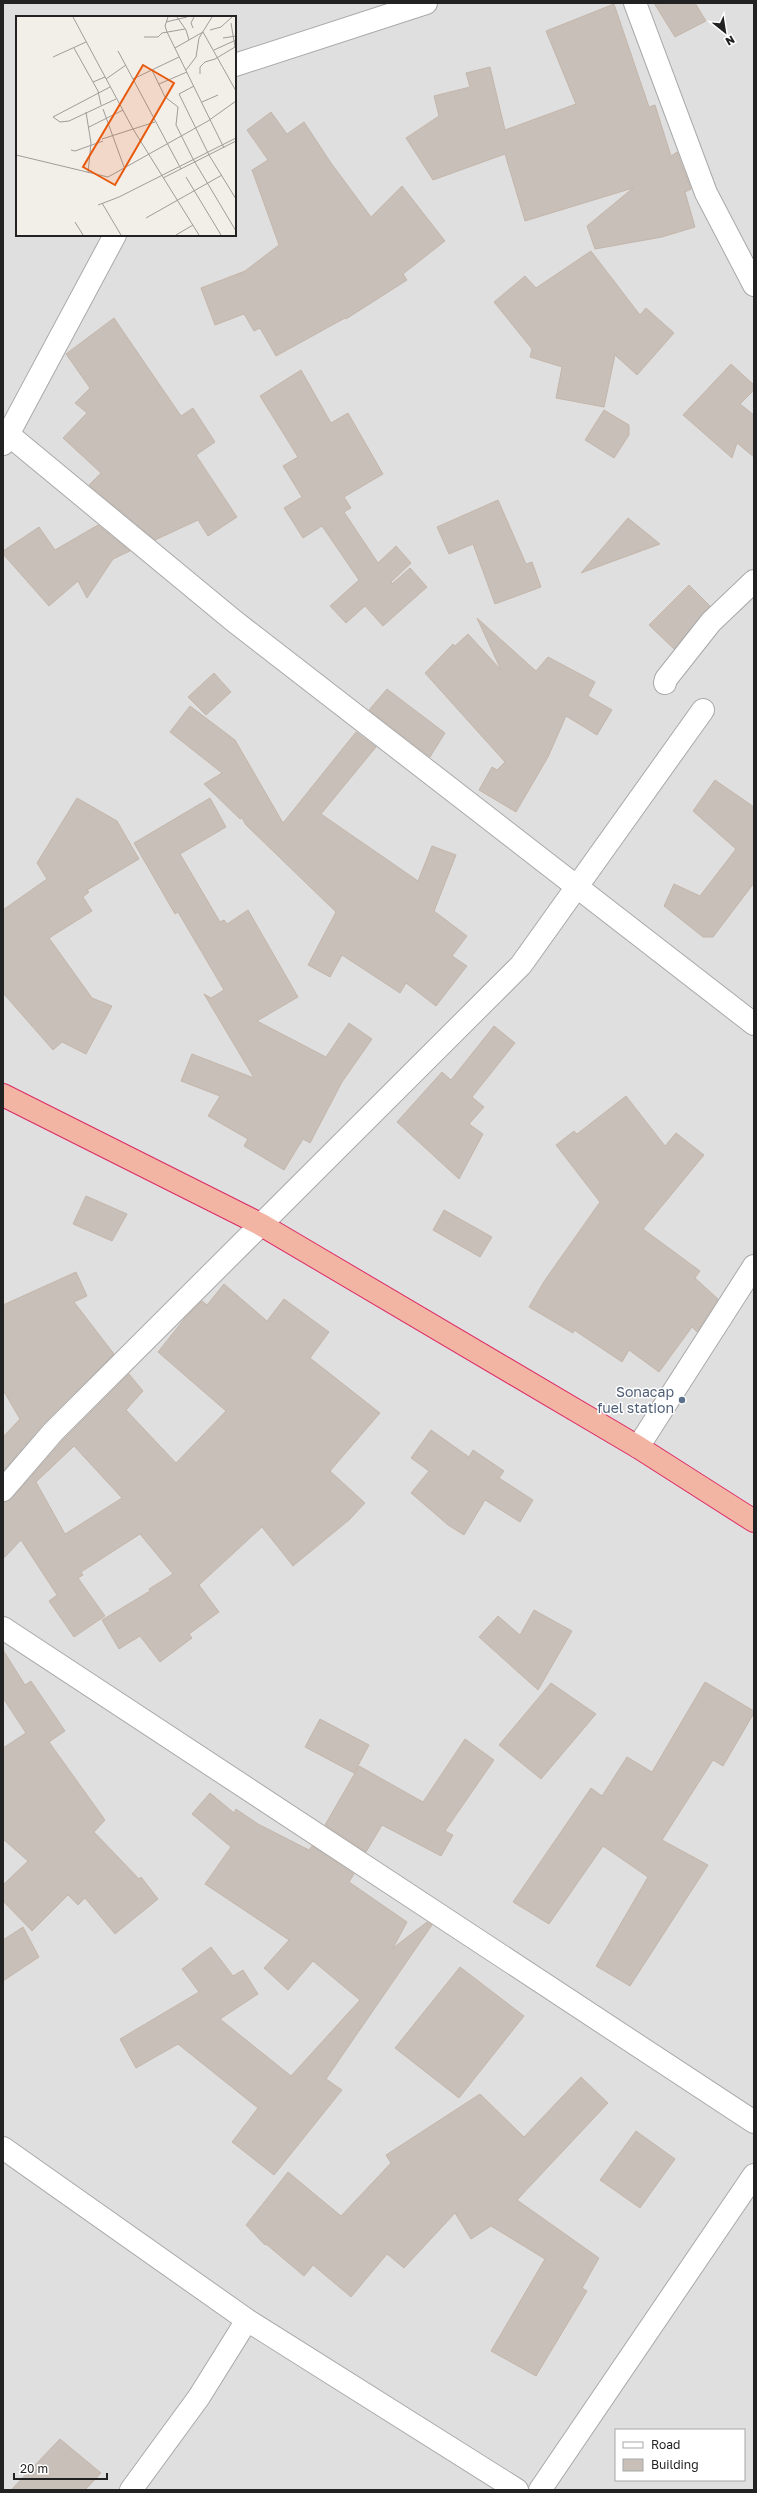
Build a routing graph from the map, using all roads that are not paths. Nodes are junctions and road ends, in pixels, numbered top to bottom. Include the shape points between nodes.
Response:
1 (426, 3) edge
2 (635, 3) edge
3 (236, 65) edge
4 (114, 236) edge
5 (754, 285) edge
6 (6, 439) edge
7 (754, 580) edge
8 (665, 683) dead end
9 (703, 710) dead end
10 (578, 886) junction
11 (754, 1024) edge
12 (3, 1095) edge
13 (260, 1224) junction
14 (754, 1266) edge
15 (638, 1447) junction
16 (3, 1490) edge
17 (754, 1521) edge
18 (3, 1628) edge
19 (754, 2122) edge
20 (5, 2148) edge
21 (754, 2175) edge
22 (248, 2320) junction
23 (131, 2490) edge
24 (517, 2490) edge
25 (540, 2490) edge

1 - 3 street
2 - 5 street via 706,193
4 - 6 street
6 - 10 street via 234,621
7 - 8 street via 711,622
9 - 10 street
10 - 11 street
10 - 13 street via 522,965
12 - 13 highway
13 - 15 highway
13 - 16 street via 53,1432
14 - 15 street
15 - 17 highway
18 - 19 street
20 - 22 street
21 - 25 street
22 - 23 street via 199,2397
22 - 24 street

